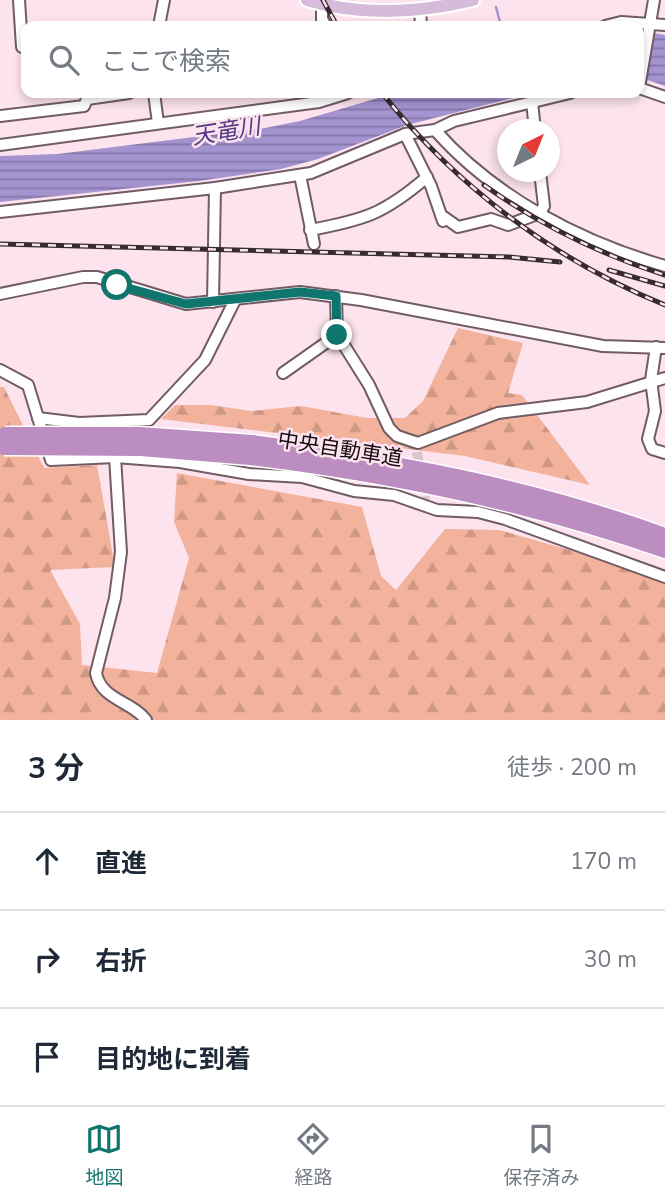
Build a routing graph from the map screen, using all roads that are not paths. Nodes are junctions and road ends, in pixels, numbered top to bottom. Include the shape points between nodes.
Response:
1 (19, 0) edge
2 (164, 0) edge
3 (307, 0) edge
4 (473, 0) edge
5 (654, 0) edge
6 (327, 4) edge
7 (420, 9) junction
8 (160, 21) edge
9 (323, 21) edge
10 (421, 21) edge
11 (644, 24) edge
12 (650, 25) junction
13 (665, 25) edge
14 (21, 31) edge
15 (644, 62) edge
16 (644, 88) edge
17 (665, 97) edge
18 (94, 98) edge
19 (155, 98) edge
20 (332, 98) edge
21 (549, 98) edge
22 (532, 102) junction
23 (0, 116) edge
24 (534, 119) edge
25 (158, 123) junction
26 (435, 130) junction
27 (405, 134) junction
28 (0, 145) edge
29 (300, 175) junction
30 (427, 177) junction
31 (541, 182) edge
32 (215, 188) junction
33 (0, 212) edge
34 (540, 214) junction
35 (310, 230) junction
36 (314, 244) dead end
37 (665, 267) edge
38 (0, 294) edge
39 (336, 296) junction
40 (235, 300) junction
41 (213, 302) junction
42 (337, 335) junction
43 (660, 347) edge
44 (0, 370) edge
45 (284, 373) dead end
46 (665, 378) edge
47 (651, 380) junction
48 (0, 381) edge
49 (32, 394) junction
50 (38, 418) junction
51 (2, 441) edge
52 (251, 450) junction
53 (665, 453) edge
54 (115, 457) junction
55 (352, 457) junction
56 (469, 494) junction
57 (665, 529) edge
58 (665, 536) edge
59 (665, 550) edge
60 (665, 558) edge
61 (665, 578) edge
62 (146, 720) edge

1 - 14 street
2 - 8 street
3 - 6 main road
4 - 7 main road
5 - 12 street
6 - 7 main road
6 - 9 street
7 - 10 street
11 - 12 street
12 - 13 street
12 - 15 street
16 - 17 street
18 - 23 street via 83,106
19 - 25 street
20 - 25 street
21 - 22 street
22 - 24 street
22 - 26 street
25 - 28 street
26 - 27 street
26 - 34 street via 473,167
27 - 29 street
27 - 30 street
29 - 32 street
29 - 35 street
30 - 34 street via 442,218 458,227 491,219 508,225
30 - 35 street via 398,202 363,220
31 - 34 street via 544,206
32 - 33 street
32 - 41 street
34 - 37 street via 622,254
35 - 36 street
38 - 41 street via 97,277 165,300
39 - 40 street via 300,292
39 - 42 street
39 - 43 street via 603,346
40 - 41 street
40 - 50 street via 205,360 149,420 79,423
42 - 45 street
42 - 47 street via 369,385 389,428 417,448 498,413 587,402
43 - 47 street
44 - 49 street via 28,386
46 - 47 street
47 - 53 street via 655,411 648,439 652,449
48 - 49 street
49 - 50 street
50 - 54 street via 51,460
51 - 52 highway, 中央自動車道, bridge via 139,435
52 - 55 highway, 中央自動車道
52 - 56 highway, 中央自動車道
54 - 61 street via 302,477 354,491 478,512
54 - 62 street via 121,552 96,673 98,684 108,694
55 - 57 highway via 507,482
55 - 58 highway, 中央自動車道 via 503,487
56 - 59 highway, 中央自動車道 via 546,512
56 - 60 highway

